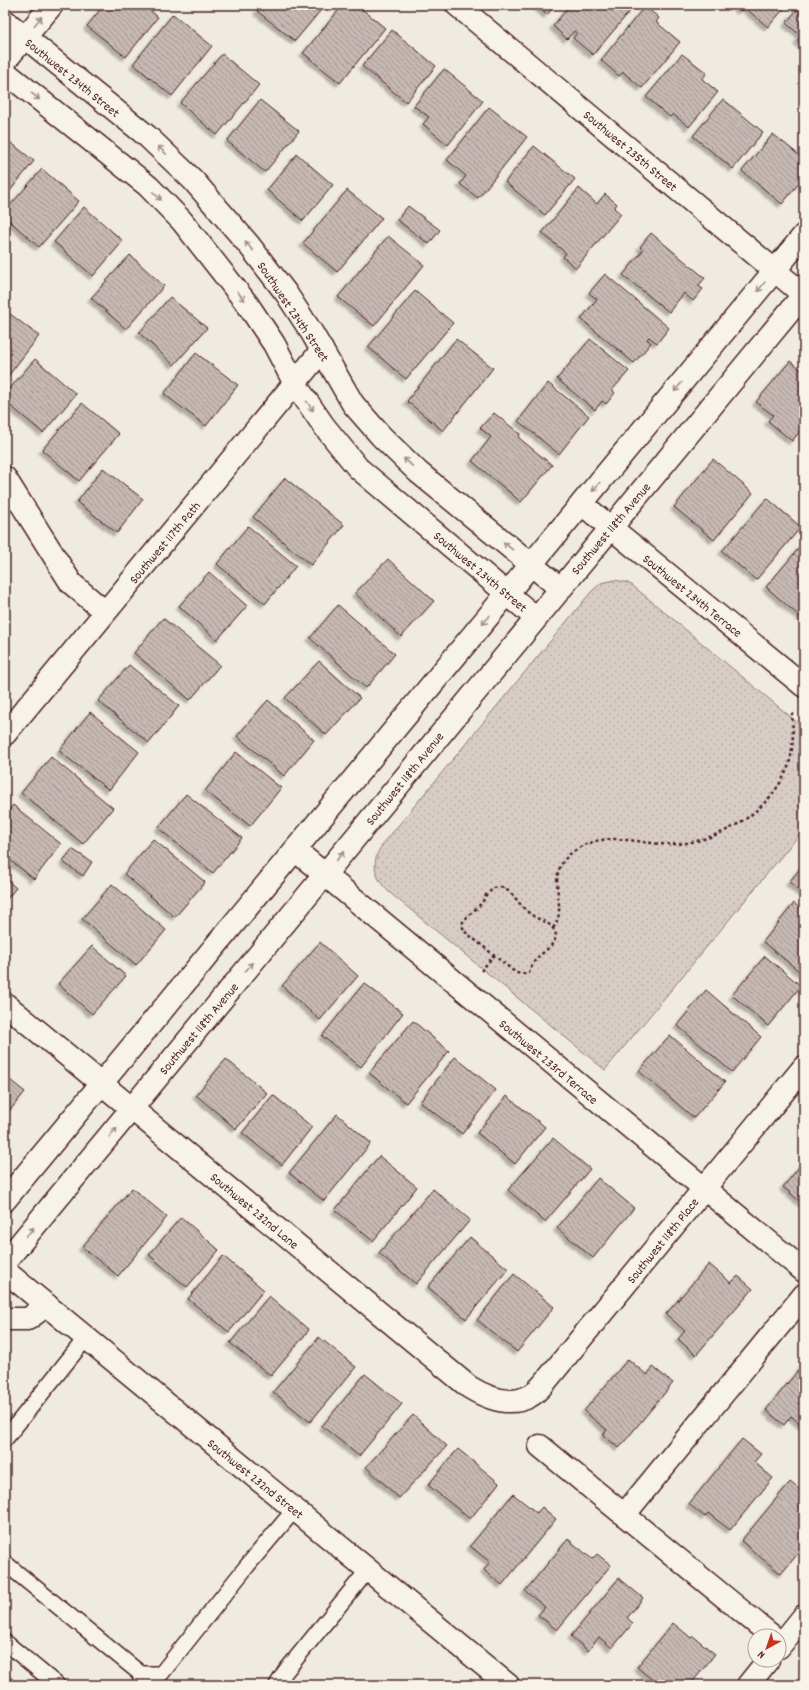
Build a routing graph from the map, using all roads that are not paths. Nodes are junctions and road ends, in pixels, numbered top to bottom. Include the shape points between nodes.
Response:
1 (52, 5) edge
2 (457, 5) edge
3 (5, 21) edge
4 (25, 38) junction
5 (5, 61) edge
6 (5, 72) edge
7 (804, 235) edge
8 (775, 270) junction
9 (804, 294) edge
10 (322, 350) junction
11 (295, 384) junction
12 (5, 478) edge
13 (582, 504) junction
14 (611, 528) junction
15 (532, 565) junction
16 (560, 588) junction
17 (507, 594) junction
18 (105, 612) junction
19 (536, 618) junction
20 (804, 686) edge
21 (5, 734) edge
22 (295, 850) junction
23 (324, 875) junction
24 (5, 1004) edge
25 (804, 1067) edge
26 (102, 1083) junction
27 (132, 1108) junction
28 (704, 1189) junction
29 (5, 1200) edge
30 (5, 1262) edge
31 (5, 1271) edge
32 (804, 1271) edge
33 (804, 1295) edge
34 (47, 1305) junction
35 (5, 1319) edge
36 (86, 1338) junction
37 (512, 1401) joint
38 (5, 1439) edge
39 (540, 1446) dead end
40 (295, 1509) junction
41 (624, 1515) junction
42 (5, 1563) edge
43 (368, 1570) junction
44 (804, 1616) edge
45 (755, 1628) edge
46 (787, 1634) edge
47 (5, 1642) edge
48 (760, 1668) edge
49 (141, 1680) edge
50 (57, 1685) edge
51 (277, 1685) edge
52 (508, 1685) edge
53 (748, 1685) edge

4 -> 1 street
2 - 8 street, Southwest 235th Street
3 - 4 street, Southwest 234th Street
4 - 5 street
10 -> 4 street, Southwest 234th Street via 286,293 193,180 148,136
6 -> 11 street, Southwest 234th Street via 148,186 182,221 248,305 274,344
7 - 8 street
8 - 9 street, Southwest 235th Street
8 -> 13 street
9 - 14 street, Southwest 118th Avenue
10 - 11 street, Southwest 117th Path
15 -> 10 street, Southwest 234th Street via 418,472 381,436 353,404
11 -> 17 street, Southwest 234th Street via 358,468
11 - 18 street, Southwest 117th Path
12 - 18 street via 71,583
13 - 14 street, Southwest 234th Terrace
13 - 15 street
14 - 16 street, Southwest 118th Avenue
14 - 20 street, Southwest 234th Terrace
15 - 16 street, Southwest 234th Street
15 - 17 street
16 - 19 street, Southwest 118th Avenue
17 - 19 street, Southwest 234th Street
17 -> 22 street
18 - 21 street, Southwest 117th Path
23 -> 19 street, Southwest 118th Avenue
22 - 23 street, Southwest 233rd Terrace
22 - 26 street
27 -> 23 street, Southwest 118th Avenue
23 - 28 street, Southwest 233rd Terrace
24 - 26 street, Southwest 232nd Lane
25 - 28 street, Southwest 118th Place
26 - 27 street, Southwest 232nd Lane
26 - 29 street
30 -> 27 street, Southwest 118th Avenue
27 - 37 street, Southwest 232nd Lane via 470,1387 480,1394
28 - 32 street, Southwest 233rd Terrace
28 - 37 street, Southwest 118th Place via 546,1381 531,1396
31 - 34 street, Southwest 232nd Street
33 - 41 street
34 - 35 street via 28,1319
34 - 36 street, Southwest 232nd Street
36 - 38 lane
36 - 40 street, Southwest 232nd Street
39 - 41 street
40 - 43 street, Southwest 232nd Street
40 - 49 lane via 161,1674
41 - 45 street
42 - 49 lane
43 - 51 lane
43 - 52 street, Southwest 232nd Street
44 - 46 street
47 - 50 lane
48 - 53 street

